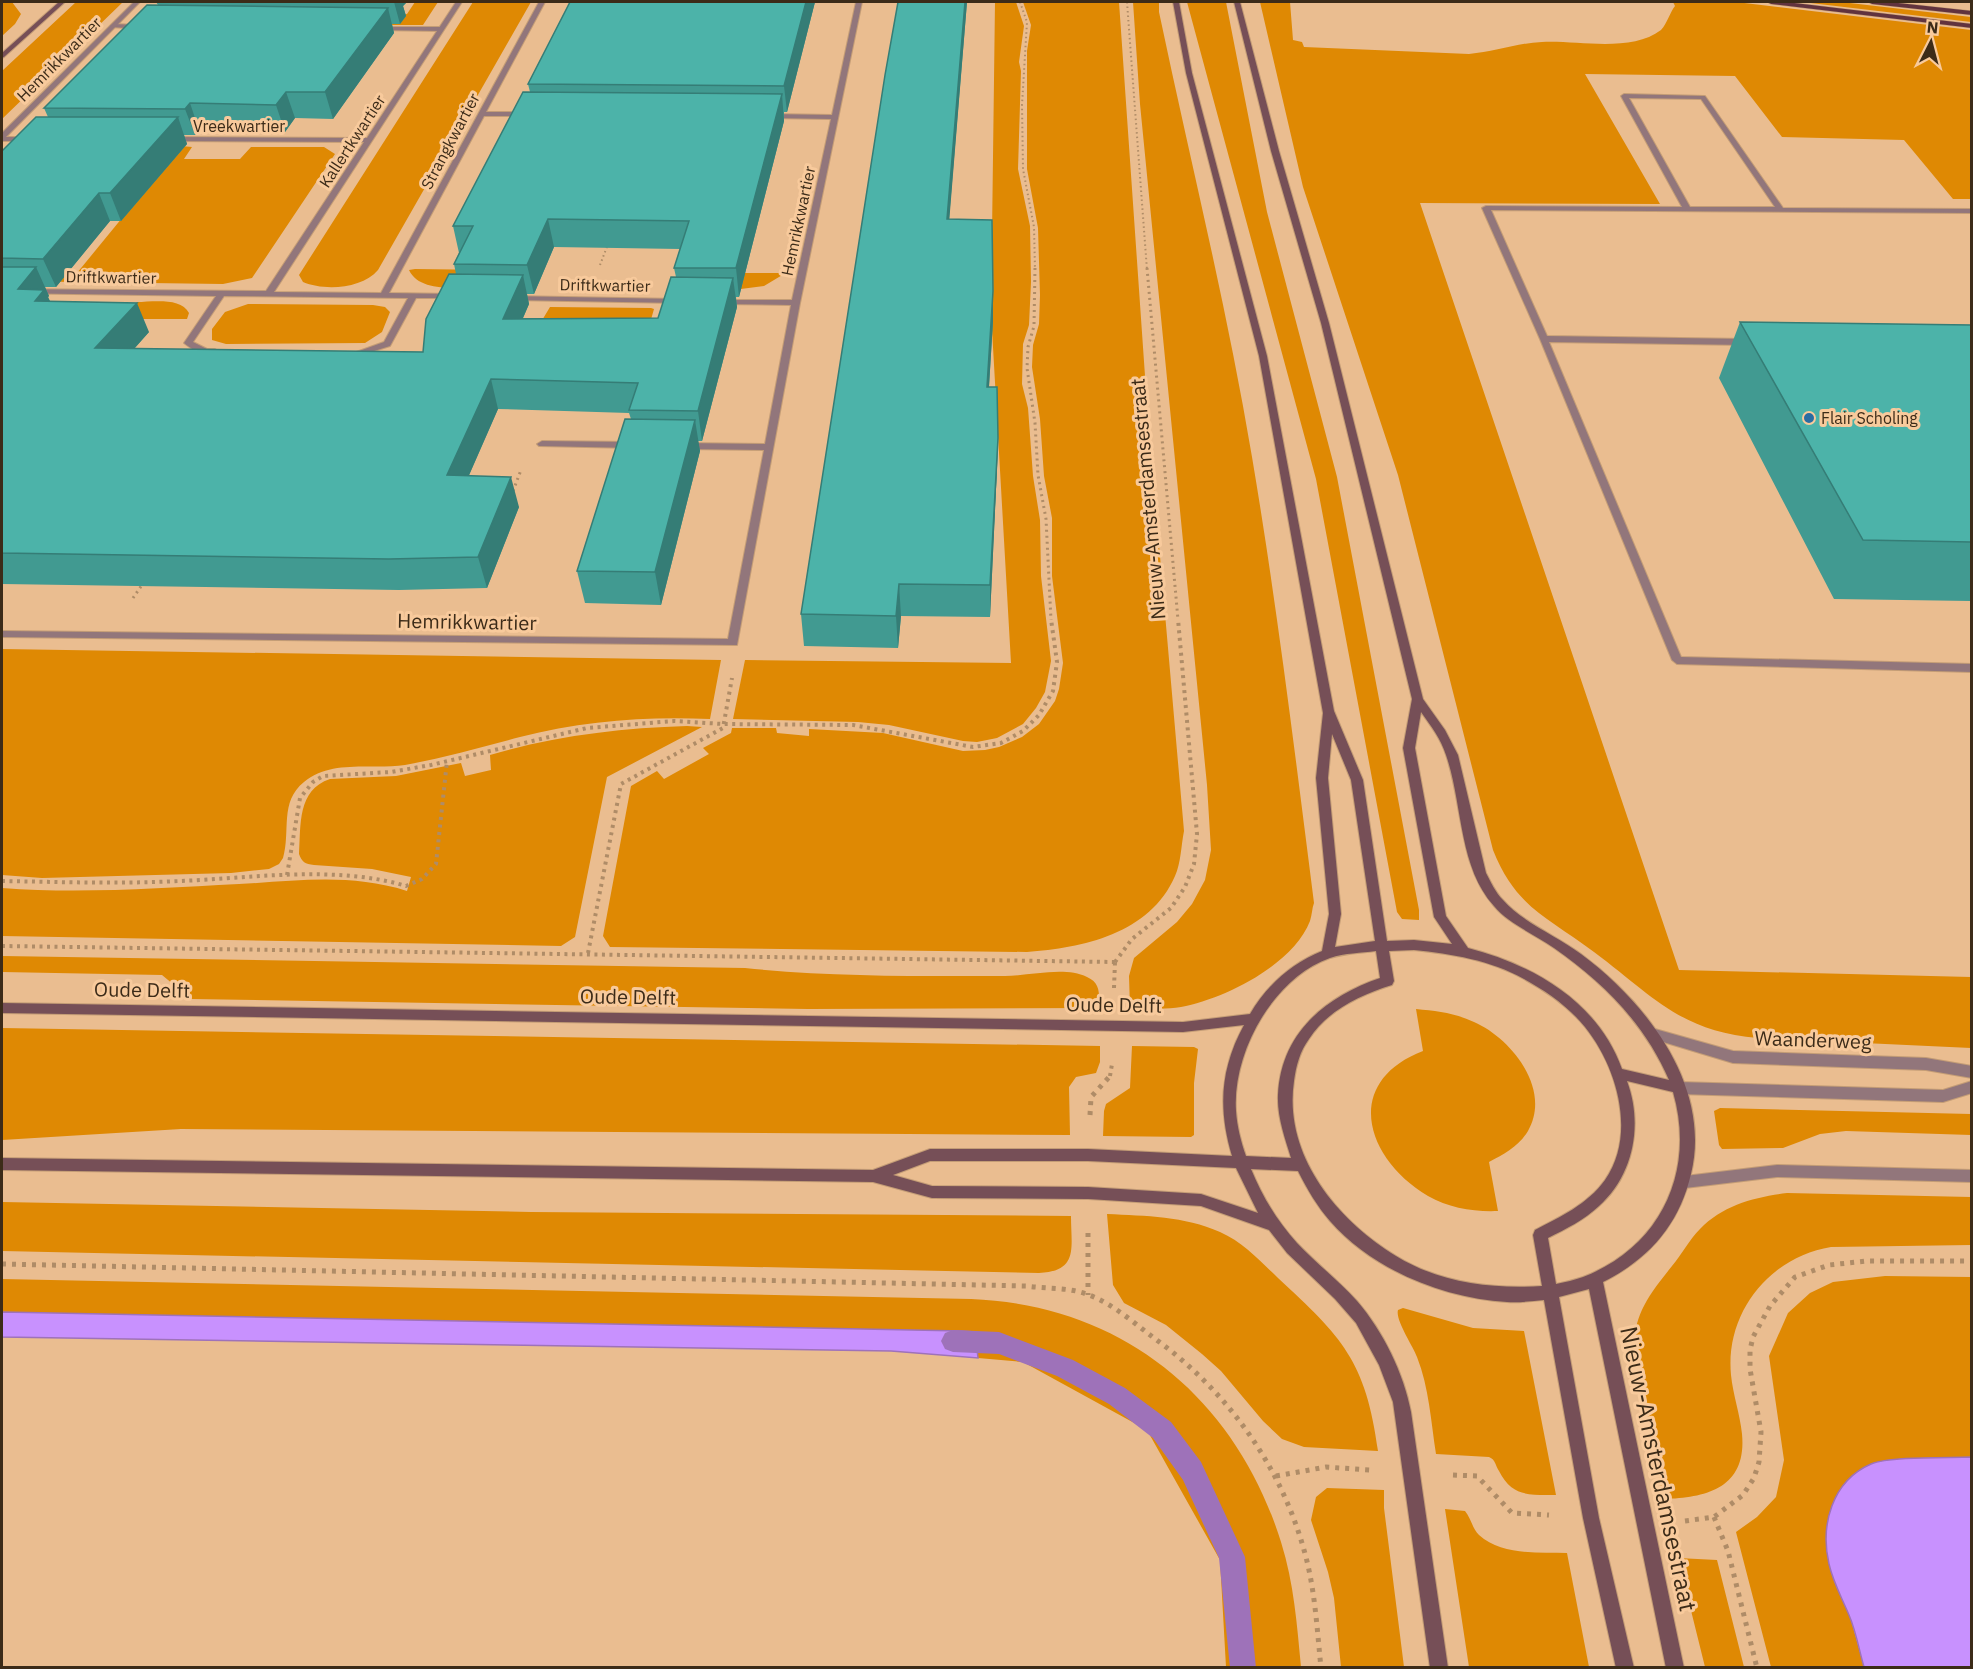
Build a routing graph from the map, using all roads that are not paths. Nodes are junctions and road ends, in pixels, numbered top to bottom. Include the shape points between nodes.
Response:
1 (62, 2) edge
2 (137, 2) edge
3 (459, 2) edge
4 (542, 2) edge
5 (859, 2) edge
6 (1176, 2) edge
7 (1237, 2) edge
8 (1771, 2) edge
9 (1872, 2) edge
10 (1971, 13) edge
11 (113, 26) junction
12 (1971, 26) edge
13 (148, 27) edge
14 (371, 28) edge
15 (441, 29) junction
16 (2, 56) edge
17 (480, 114) junction
18 (539, 114) edge
19 (759, 116) edge
20 (835, 117) junction
21 (2, 138) edge
22 (37, 139) edge
23 (167, 139) edge
24 (369, 140) junction
25 (1688, 210) junction
26 (1781, 210) junction
27 (1971, 211) edge
28 (2, 291) edge
29 (221, 294) junction
30 (268, 294) junction
31 (384, 295) junction
32 (413, 296) junction
33 (459, 297) edge
34 (506, 298) edge
35 (691, 301) edge
36 (715, 302) edge
37 (796, 303) junction
38 (1544, 339) junction
39 (1754, 342) edge
40 (228, 353) edge
41 (346, 354) edge
42 (542, 444) dead end
43 (650, 446) edge
44 (674, 446) edge
45 (769, 447) junction
46 (2, 634) edge
47 (1971, 668) edge
48 (1418, 699) junction
49 (1328, 711) junction
50 (1383, 946) junction
51 (1462, 949) junction
52 (1328, 952) junction
53 (2, 1008) edge
54 (1253, 1019) junction
55 (1655, 1035) junction
56 (1971, 1072) edge
57 (1620, 1074) junction
58 (1971, 1087) edge
59 (1679, 1088) junction
60 (1240, 1162) junction
61 (2, 1164) edge
62 (1299, 1165) junction
63 (873, 1176) junction
64 (1971, 1176) edge
65 (1684, 1182) junction
66 (1273, 1225) junction
67 (1595, 1281) junction
68 (1550, 1294) junction
69 (1439, 1668) edge
70 (1625, 1668) edge
71 (1675, 1668) edge

1 - 16 main road
2 - 11 street, Hemrikkwartier
3 - 15 street, Kallertkwartier
4 - 17 street, Strangkwartier
5 - 20 street, Hemrikkwartier
6 - 49 main road via 1189,73 1263,356
7 - 48 main road via 1325,323
8 - 12 main road
9 - 10 main road
11 - 13 street
11 - 21 street, Hemrikkwartier
14 - 15 street
15 - 24 street, Kallertkwartier
17 - 18 street
17 - 31 street, Strangkwartier
19 - 20 street
20 - 37 street, Hemrikkwartier
21 - 22 street
23 - 24 street, Vreekwartier
24 - 30 street, Kallertkwartier
25 - 26 street
25 - 26 street via 1624,96 1702,97
25 - 38 street via 1486,208
26 - 27 street
28 - 29 street, Driftkwartier
29 - 30 street, Driftkwartier
29 - 40 street via 188,343 205,352
30 - 31 street, Driftkwartier
31 - 32 street, Driftkwartier
32 - 33 street, Driftkwartier
32 - 41 street via 387,344 358,355
34 - 35 street, Driftkwartier
36 - 37 street
37 - 45 street, Hemrikkwartier
38 - 39 street
38 - 47 street via 1677,660
42 - 43 street
44 - 45 street
45 - 46 street, Hemrikkwartier via 733,643
48 - 51 main road via 1409,748 1440,917
48 - 55 main road via 1452,753 1482,878 1498,904 1602,976
49 - 50 main road via 1357,780
49 - 52 main road via 1322,778 1335,914
50 - 51 main road via 1422,944
50 - 52 main road
50 - 62 main road via 1387,981 1354,993 1327,1011 1305,1034 1291,1063 1284,1095 1287,1130
51 - 57 main road via 1528,975 1559,995 1605,1045
52 - 54 main road via 1298,970 1273,992
53 - 54 main road, Oude Delft via 1184,1027
54 - 60 main road via 1234,1062 1229,1110
55 - 56 street, Waanderweg via 1733,1056 1926,1064
55 - 59 main road
57 - 59 main road
57 - 68 main road via 1628,1112 1626,1150 1610,1184 1583,1212 1540,1235
58 - 59 street via 1942,1096
59 - 65 main road via 1689,1134
60 - 62 main road
60 - 63 main road via 1088,1155 930,1155
60 - 66 main road
61 - 63 main road
62 - 68 main road via 1324,1204 1359,1240 1403,1269 1453,1287 1505,1296
63 - 66 main road via 932,1192 1201,1200
64 - 65 street via 1777,1171
65 - 67 main road via 1667,1222 1636,1255
66 - 69 main road via 1361,1319 1398,1388
67 - 68 main road
67 - 71 main road, Nieuw-Amsterdamsestraat
68 - 70 main road via 1591,1518

